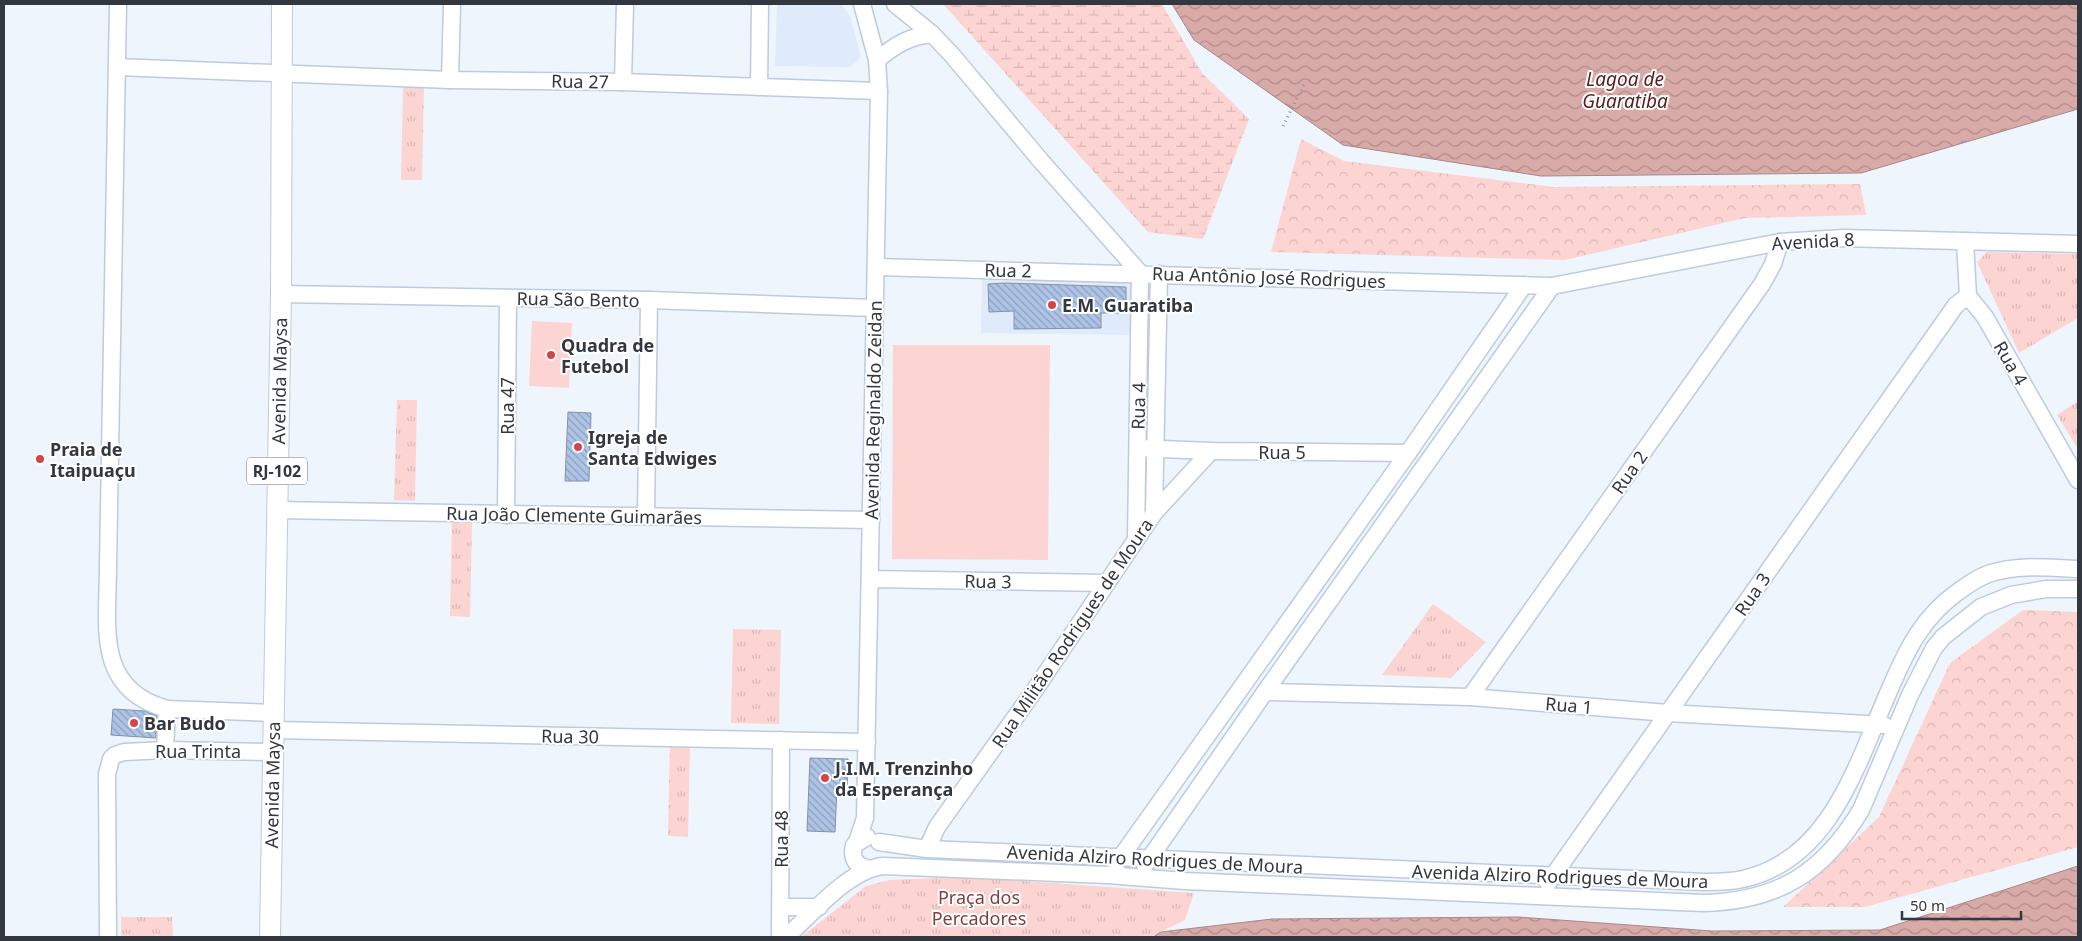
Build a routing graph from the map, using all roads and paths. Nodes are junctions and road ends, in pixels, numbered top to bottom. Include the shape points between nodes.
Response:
1 (118, 4) edge
2 (282, 4) edge
3 (452, 4) edge
4 (625, 4) edge
5 (760, 4) edge
6 (862, 4) edge
7 (895, 4) edge
8 (932, 34) junction
9 (877, 60) junction
10 (117, 67) junction
11 (281, 72) junction
12 (450, 80) junction
13 (624, 82) junction
14 (1304, 82) dead end
15 (759, 86) junction
16 (879, 90) junction
17 (1283, 126) dead end
18 (1965, 241) junction
19 (1780, 242) junction
20 (2078, 244) edge
21 (876, 267) junction
22 (1140, 273) junction
23 (1159, 274) junction
24 (1524, 285) junction
25 (1552, 286) junction
26 (280, 294) junction
27 (1968, 296) junction
28 (508, 298) junction
29 (649, 300) junction
30 (874, 308) junction
31 (1138, 448) junction
32 (1156, 448) junction
33 (1212, 451) junction
34 (1408, 453) junction
35 (2078, 480) edge
36 (276, 510) junction
37 (1154, 513) junction
38 (506, 515) junction
39 (646, 515) junction
40 (871, 520) junction
41 (1136, 539) junction
42 (2078, 569) edge
43 (870, 579) junction
44 (1106, 583) junction
45 (2078, 589) edge
46 (1265, 692) junction
47 (1470, 697) junction
48 (167, 709) junction
49 (1668, 713) junction
50 (273, 721) junction
51 (1874, 724) junction
52 (1896, 726) junction
53 (782, 740) junction
54 (867, 742) junction
55 (165, 750) junction
56 (273, 752) junction
57 (865, 818) junction
58 (877, 840) junction
59 (855, 848) junction
60 (935, 849) junction
61 (1120, 858) junction
62 (1149, 858) junction
63 (1192, 860) junction
64 (871, 867) junction
65 (942, 869) junction
66 (1108, 875) junction
67 (1553, 876) junction
68 (1138, 878) junction
69 (1185, 881) junction
70 (837, 890) junction
71 (1540, 896) junction
72 (781, 907) junction
73 (819, 907) junction
74 (108, 937) edge
75 (270, 937) edge
76 (780, 937) edge
77 (786, 937) edge

1 - 10 street
2 - 11 main road, Avenida Maysa / RJ-102
3 - 12 street
4 - 13 street
5 - 15 street
6 - 9 street, Avenida Reginaldo Zeidan
7 - 8 street, Rua Antônio José Rodrigues
8 - 9 street via 901,42
8 - 22 street, Rua Antônio José Rodrigues
9 - 16 street, Avenida Reginaldo Zeidan
10 - 11 street, Rua 27
10 - 48 street via 108,640 112,663 121,682 144,700
11 - 12 street, Rua 27
11 - 26 main road, Avenida Maysa / RJ-102
12 - 13 street, Rua 27
13 - 15 street, Rua 27
14 - 17 path
15 - 16 street, Rua 27
16 - 21 street, Avenida Reginaldo Zeidan
18 - 19 street, Avenida 8 via 1843,238
18 - 20 street, Avenida 8
18 - 27 street
19 - 25 street, Avenida 8
19 - 47 street, Rua 2 via 1762,284
21 - 22 street, Rua 2
21 - 30 street, Avenida Reginaldo Zeidan
22 - 23 street, Rua Antônio José Rodrigues
22 - 31 street, Rua 4
23 - 24 street, Rua Antônio José Rodrigues
23 - 32 street, Rua 4
24 - 25 street, Rua Antônio José Rodrigues
24 - 34 street
25 - 46 street
26 - 28 street, Rua São Bento
26 - 36 main road, Avenida Maysa / RJ-102
27 - 35 street, Rua 4 via 1985,317
27 - 49 street, Rua 3 via 1956,305
28 - 29 street, Rua São Bento
28 - 38 street, Rua 47
29 - 30 street, Rua São Bento
29 - 39 street
30 - 40 street, Avenida Reginaldo Zeidan
31 - 32 street, Rua 5
31 - 41 street, Rua 4
32 - 33 street, Rua 5
32 - 37 street, Rua 4
33 - 34 street, Rua 5
33 - 37 street, Rua Militão Rodrigues de Moura
34 - 61 street
36 - 38 street, Rua João Clemente Guimarães
36 - 50 main road, Avenida Maysa / RJ-102
37 - 41 street, Rua Militão Rodrigues de Moura
38 - 39 street, Rua João Clemente Guimarães
39 - 40 street, Rua João Clemente Guimarães
40 - 43 street, Avenida Reginaldo Zeidan
41 - 44 street, Rua Militão Rodrigues de Moura
42 - 51 street, Avenida Alziro Rodrigues de Moura via 2005,569 1976,580 1950,598 1925,620 1912,641
43 - 44 street, Rua 3
43 - 54 street, Avenida Reginaldo Zeidan
44 - 60 street, Rua Militão Rodrigues de Moura via 937,827
45 - 52 street, Avenida Alziro Rodrigues de Moura via 2046,588 2011,595 1981,607 1957,623 1934,648
46 - 47 street, Rua 1
46 - 62 street
47 - 49 street, Rua 1
48 - 50 street
48 - 55 street
49 - 51 street, Rua 1
49 - 67 street, Rua 3
50 - 53 street, Rua 30
50 - 56 main road, Avenida Maysa / RJ-102
51 - 52 street, Rua 1
51 - 67 street, Avenida Alziro Rodrigues de Moura via 1834,812 1813,839 1774,867 1743,879 1705,882
52 - 71 street, Avenida Alziro Rodrigues de Moura via 1852,826 1816,866 1786,886 1733,902
53 - 54 street, Rua 30
53 - 72 street, Rua 48
54 - 57 street, Avenida Reginaldo Zeidan
55 - 56 street, Rua Trinta
55 - 74 street, Rua Trinta via 124,752 111,759 107,774
56 - 75 main road, Avenida Maysa / RJ-102
57 - 58 street, Avenida Reginaldo Zeidan
57 - 59 street, Avenida Reginaldo Zeidan
58 - 59 street via 866,837
58 - 60 street, Avenida Alziro Rodrigues de Moura
58 - 64 street, Avenida Reginaldo Zeidan via 884,855
59 - 64 street via 858,864
59 - 70 street, Avenida Reginaldo Zeidan
60 - 61 street, Avenida Alziro Rodrigues de Moura
60 - 65 street
61 - 62 street, Avenida Alziro Rodrigues de Moura
61 - 66 street
62 - 63 street, Avenida Alziro Rodrigues de Moura
62 - 68 street
63 - 67 street, Avenida Alziro Rodrigues de Moura
63 - 69 street
64 - 65 street, Avenida Alziro Rodrigues de Moura
64 - 70 street, Avenida Reginaldo Zeidan
65 - 66 street, Avenida Alziro Rodrigues de Moura
66 - 68 street, Avenida Alziro Rodrigues de Moura
67 - 71 street, Rua 3
68 - 69 street, Avenida Alziro Rodrigues de Moura
69 - 71 street, Avenida Alziro Rodrigues de Moura
70 - 73 street, Avenida Reginaldo Zeidan
72 - 73 street
72 - 76 street, Rua 48
73 - 77 street, Avenida Reginaldo Zeidan

